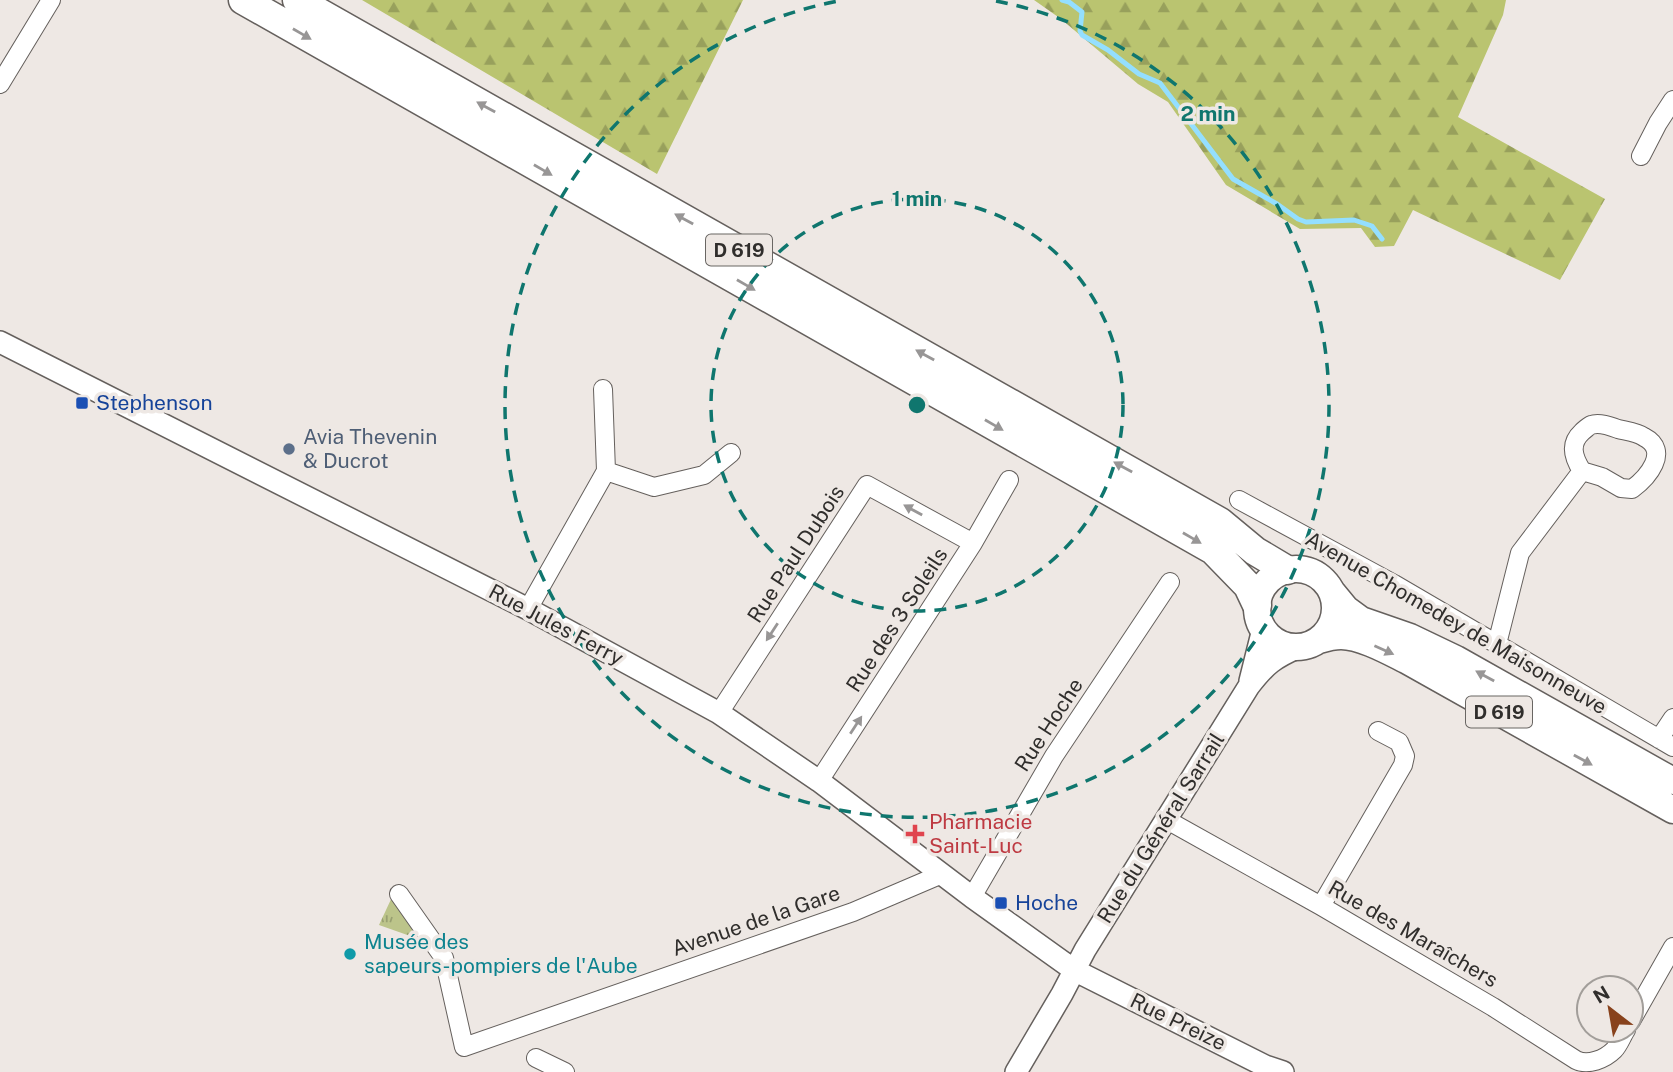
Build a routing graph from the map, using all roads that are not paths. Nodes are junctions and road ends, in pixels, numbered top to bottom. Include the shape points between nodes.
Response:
1 (51, 0) edge
2 (243, 0) edge
3 (296, 0) edge
4 (0, 84) edge
5 (1673, 100) edge
6 (1666, 125) edge
7 (1641, 156) dead end
8 (0, 342) edge
9 (603, 389) dead end
10 (731, 453) dead end
11 (606, 471) junction
12 (1582, 471) junction
13 (1009, 480) dead end
14 (1239, 500) dead end
15 (973, 543) junction
16 (1287, 570) junction
17 (1170, 582) dead end
18 (1332, 592) junction
19 (528, 609) junction
20 (1260, 617) junction
21 (1309, 643) junction
22 (1497, 645) junction
23 (1249, 686) junction
24 (719, 713) junction
25 (1673, 718) edge
26 (1378, 731) dead end
27 (1666, 743) edge
28 (819, 781) junction
29 (1673, 781) edge
30 (1673, 810) edge
31 (1167, 820) junction
32 (942, 874) junction
33 (399, 894) dead end
34 (972, 897) junction
35 (1321, 906) junction
36 (1673, 947) edge
37 (1074, 970) junction
38 (1645, 996) edge
39 (1618, 1044) edge
40 (537, 1058) dead end
41 (1590, 1067) edge
42 (565, 1072) edge
43 (1016, 1072) edge
44 (1283, 1072) edge

1 - 4 street
2 -> 20 highway, D 619 via 1213,550 1248,586
16 -> 3 highway, D 619 via 1220,522
5 - 6 street
6 - 7 street
8 - 19 street, Rue Jules Ferry
9 - 11 street
10 - 11 street via 704,475 653,487
11 - 19 street
12 - 12 street via 1573,448 1576,437 1591,425 1642,435 1655,449 1654,466 1632,489
12 - 22 street via 1520,553
13 - 15 street, Rue des 3 Soleils
14 - 22 street, Avenue Chomedey de Maisonneuve
15 -> 24 street, Rue Paul Dubois via 867,485
28 -> 15 street, Rue des 3 Soleils
16 - 18 main road via 1313,573
16 - 20 main road via 1275,575 1260,593
17 - 34 street, Rue Hoche via 1054,756
18 - 21 main road via 1334,615 1326,633
29 -> 18 main road, Avenue Chomedey de Maisonneuve / D 619 via 1456,659 1410,636 1361,620
19 - 24 street, Rue Jules Ferry
20 - 21 main road via 1271,638 1279,643
20 - 23 street, Rue du Général Sarrail
21 - 23 street, Rue du Général Sarrail via 1277,657
21 -> 30 main road, D 619 via 1343,636 1380,648
22 - 27 street, Avenue Chomedey de Maisonneuve
23 - 31 street, Rue du Général Sarrail
24 - 28 street, Rue Jules Ferry
25 - 27 street
26 - 35 street via 1399,742 1405,756 1403,765
28 - 32 street, Rue Jules Ferry
31 - 35 street, Rue des Maraîchers
31 - 37 street, Rue du Général Sarrail
32 - 33 street, Avenue de la Gare via 853,912 464,1046 444,958
32 - 34 street, Rue Jules Ferry
34 - 37 street, Rue Jules Ferry
35 - 41 street, Rue des Maraîchers
36 - 38 street
37 - 43 street, Rue du Général Sarrail
37 - 44 street, Rue Preize
39 - 41 street, Rue des Maraîchers
40 - 42 street

